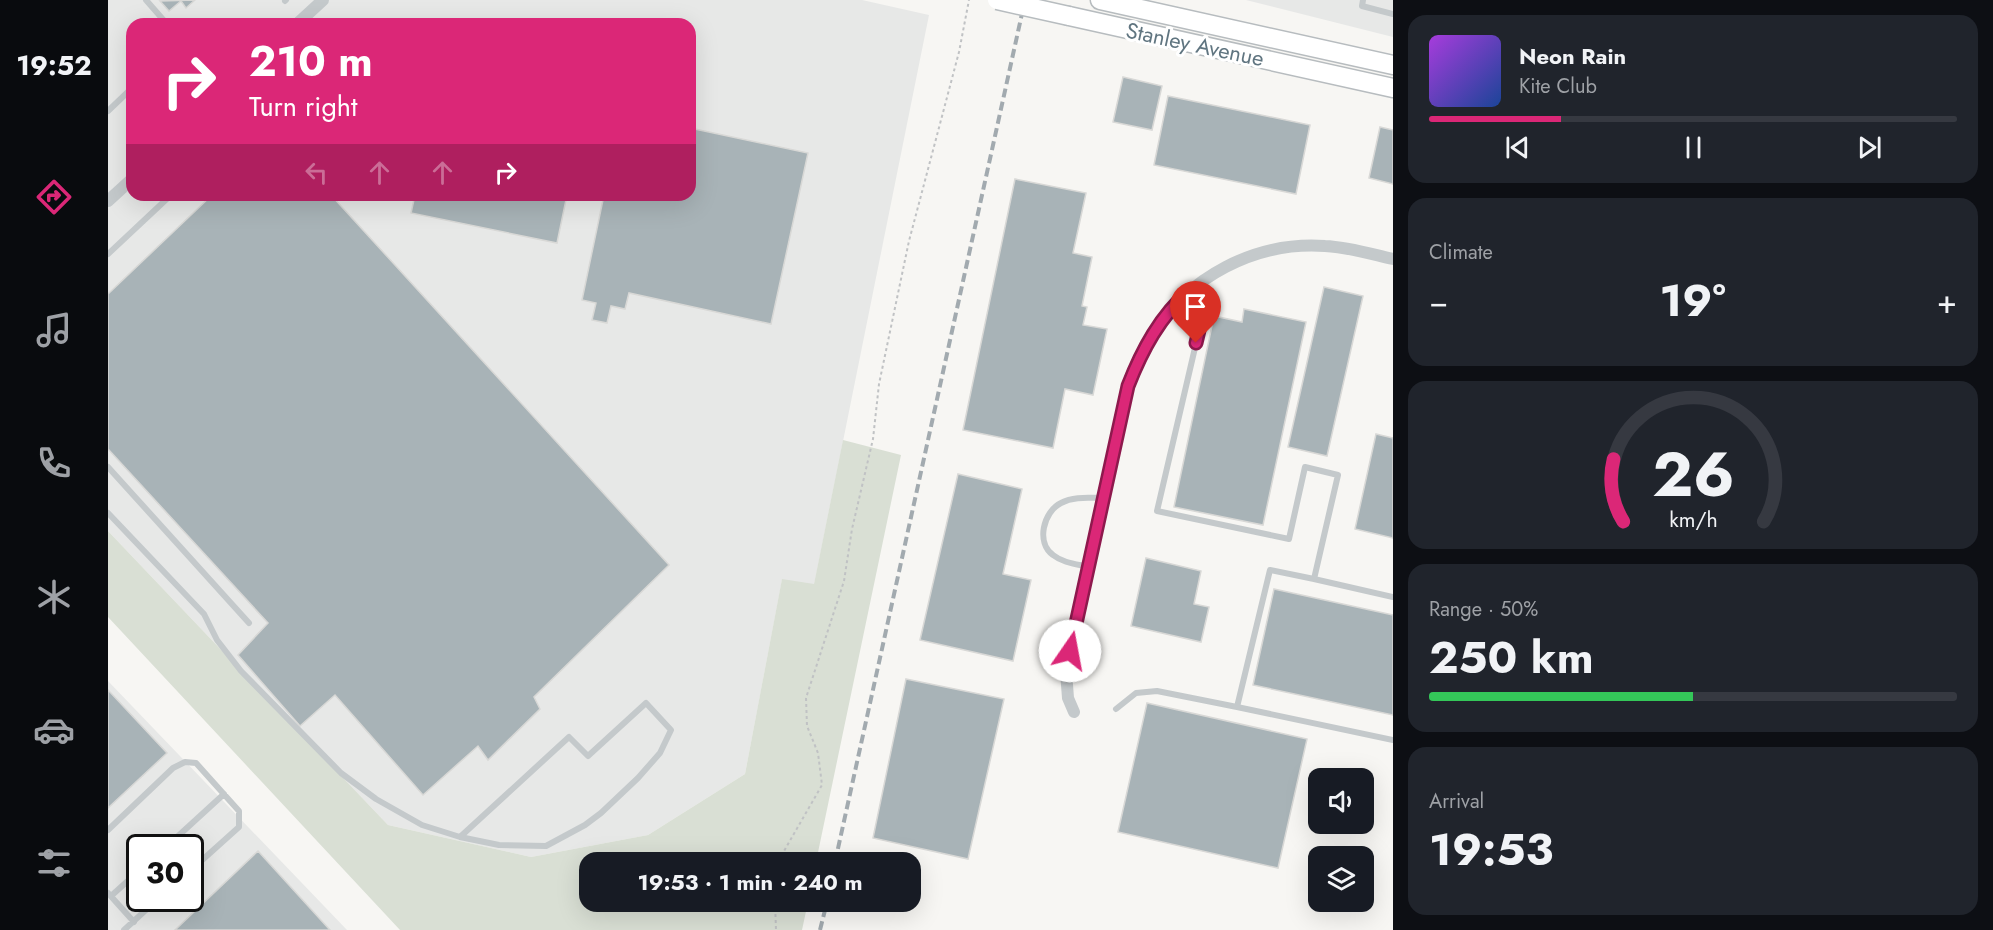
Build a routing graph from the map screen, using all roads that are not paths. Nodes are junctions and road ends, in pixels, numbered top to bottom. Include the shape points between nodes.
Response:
1 (146, 0) edge
2 (323, 0) edge
3 (997, 0) edge
4 (1100, 0) edge
5 (1363, 0) edge
6 (1393, 14) edge
7 (161, 18) edge
8 (304, 18) edge
9 (1393, 65) edge
10 (1393, 88) edge
11 (126, 94) edge
12 (108, 111) edge
13 (126, 184) edge
14 (108, 201) edge
15 (165, 201) edge
16 (108, 254) edge
17 (1393, 259) edge
18 (1190, 290) junction
19 (108, 467) edge
20 (1104, 498) junction
21 (108, 513) edge
22 (1089, 567) junction
23 (1314, 579) junction
24 (1393, 597) edge
25 (249, 623) dead end
26 (1237, 707) junction
27 (1116, 710) dead end
28 (1074, 712) dead end
29 (1393, 740) edge
30 (224, 794) junction
31 (108, 830) edge
32 (180, 834) edge
33 (460, 837) junction
34 (204, 858) edge
35 (126, 882) edge
36 (110, 895) edge
37 (144, 912) edge
38 (134, 922) junction
39 (124, 930) edge

1 - 7 lane
2 - 8 street
3 - 10 main road, Stanley Avenue, bridge
4 - 9 main road, Stanley Avenue
5 - 6 lane via 1362,6
11 - 12 lane
13 - 14 street
15 - 16 lane
17 - 18 street via 1326,246 1282,248 1232,263
18 - 20 street via 1166,315 1138,361 1128,386
18 - 23 lane via 1201,322 1157,511 1289,539 1305,467 1338,475
19 - 25 lane
20 - 22 street
20 - 22 lane via 1075,498 1059,504 1047,518 1042,534 1050,553 1062,561
21 - 33 lane via 204,614 217,640 241,671 341,773 422,825
22 - 28 street via 1066,672 1068,698
23 - 24 lane
23 - 26 lane via 1270,570
26 - 27 lane via 1157,691 1136,693
26 - 29 lane
30 - 31 lane via 196,763 184,762
30 - 32 lane
30 - 34 lane via 239,811 239,827
33 - 33 lane via 546,846 601,813 660,753 671,730 646,703 588,756 568,737
35 - 36 lane
36 - 38 lane
37 - 38 lane
38 - 39 lane

